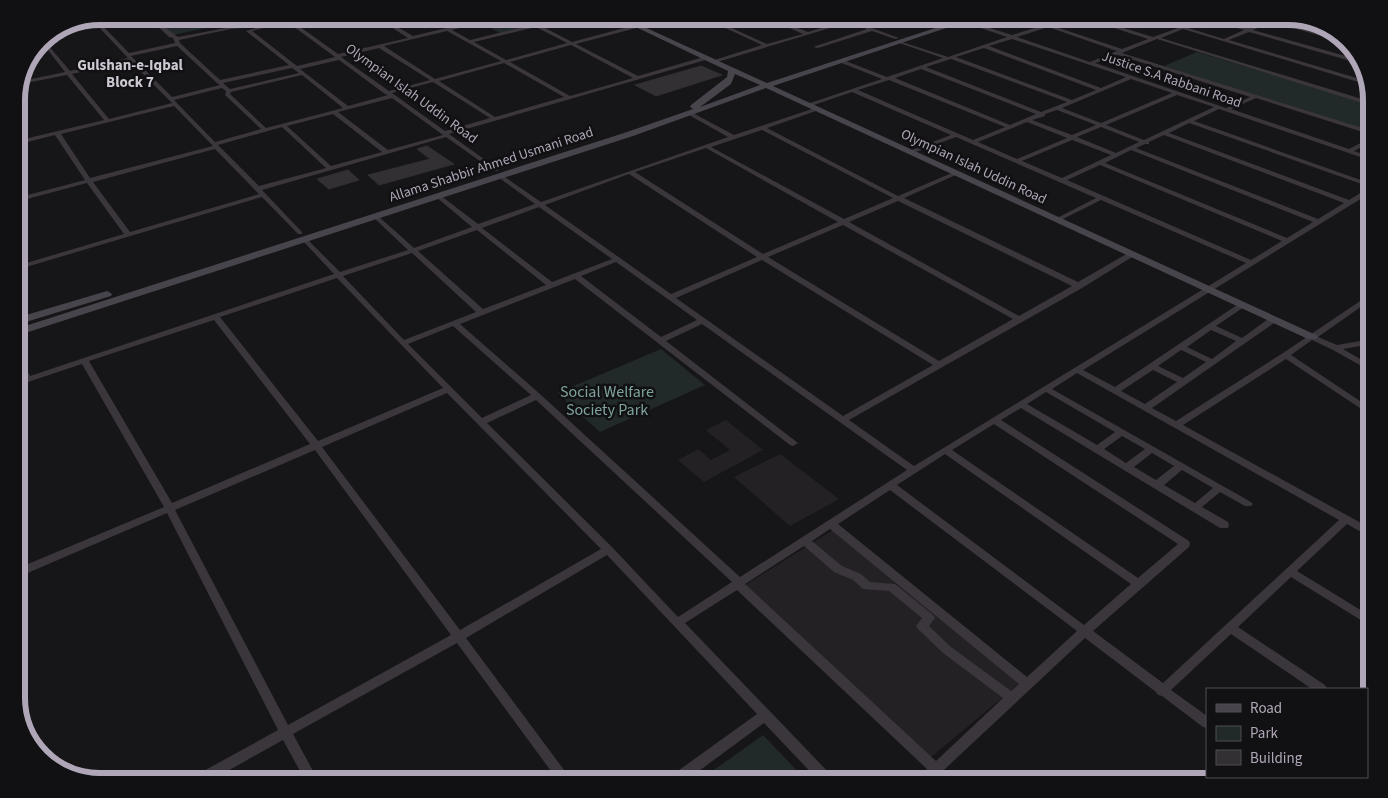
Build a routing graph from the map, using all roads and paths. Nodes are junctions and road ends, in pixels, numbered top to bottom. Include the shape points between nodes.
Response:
1 (99, 25) edge
2 (158, 25) edge
3 (232, 25) edge
4 (232, 25) edge
5 (260, 25) edge
6 (268, 25) edge
7 (292, 25) edge
8 (391, 25) edge
9 (466, 25) edge
10 (640, 25) edge
11 (721, 25) edge
12 (786, 25) edge
13 (838, 25) edge
14 (866, 25) edge
15 (946, 25) edge
16 (981, 25) edge
17 (1051, 25) edge
18 (1109, 25) edge
19 (1172, 25) edge
20 (1232, 25) edge
21 (1261, 25) edge
22 (1285, 25) edge
23 (538, 26) joint
24 (637, 26) junction
25 (1048, 26) junction
26 (1182, 28) junction
27 (872, 29) junction
28 (449, 30) junction
29 (1249, 30) junction
30 (808, 34) junction
31 (1325, 36) joint
32 (1013, 37) junction
33 (1329, 37) edge
34 (412, 38) junction
35 (1155, 39) junction
36 (177, 40) junction
37 (899, 40) junction
38 (1225, 40) junction
39 (471, 41) junction
40 (574, 43) junction
41 (380, 46) junction
42 (768, 46) junction
43 (984, 46) junction
44 (47, 47) edge
45 (816, 47) dead end
46 (1120, 52) junction
47 (129, 57) junction
48 (338, 57) junction
49 (949, 58) junction
50 (710, 59) junction
51 (1351, 59) edge
52 (506, 61) junction
53 (841, 61) junction
54 (1091, 64) junction
55 (921, 66) junction
56 (294, 67) junction
57 (732, 69) junction
58 (68, 73) junction
59 (301, 74) junction
60 (1132, 77) junction
61 (638, 78) junction
62 (888, 78) junction
63 (435, 80) junction
64 (1358, 80) edge
65 (28, 82) edge
66 (221, 84) junction
67 (764, 84) junction
68 (852, 90) junction
69 (1102, 90) junction
70 (229, 91) junction
71 (1176, 93) junction
72 (389, 94) junction
73 (1254, 97) junction
74 (570, 98) junction
75 (171, 99) junction
76 (1363, 101) edge
77 (1073, 102) junction
78 (176, 104) junction
79 (813, 107) junction
80 (347, 108) junction
81 (1058, 108) junction
82 (1222, 109) junction
83 (692, 110) junction
84 (334, 112) junction
85 (1043, 115) junction
86 (495, 119) junction
87 (1027, 120) junction
88 (108, 121) junction
89 (1189, 121) junction
90 (1102, 125) junction
91 (284, 126) junction
92 (761, 127) junction
93 (1010, 127) junction
94 (265, 130) junction
95 (1363, 130) edge
96 (57, 133) junction
97 (1164, 133) junction
98 (447, 134) junction
99 (956, 135) junction
100 (733, 137) junction
101 (1072, 138) junction
102 (25, 141) edge
103 (974, 142) junction
104 (1147, 143) junction
105 (1363, 144) edge
106 (215, 145) junction
107 (706, 146) junction
108 (1133, 148) junction
109 (1350, 151) junction
110 (911, 152) junction
111 (388, 153) junction
112 (1118, 155) junction
113 (1363, 156) edge
114 (1017, 161) junction
115 (1100, 164) junction
116 (330, 169) junction
117 (630, 172) junction
118 (498, 173) junction
119 (956, 173) junction
120 (1063, 180) junction
121 (89, 181) junction
122 (1363, 184) edge
123 (260, 192) junction
124 (1363, 193) edge
125 (438, 196) junction
126 (1102, 197) junction
127 (25, 198) edge
128 (898, 198) junction
129 (1348, 202) junction
130 (540, 204) junction
131 (375, 216) junction
132 (1057, 220) junction
133 (1317, 221) junction
134 (843, 222) junction
135 (476, 228) junction
136 (129, 235) junction
137 (302, 236) junction
138 (1288, 241) junction
139 (414, 250) junction
140 (1133, 254) junction
141 (762, 257) junction
142 (618, 259) junction
143 (1252, 263) junction
144 (25, 265) edge
145 (338, 275) junction
146 (576, 276) junction
147 (551, 285) junction
148 (1079, 286) junction
149 (1208, 289) junction
150 (671, 297) junction
151 (1363, 301) edge
152 (1243, 305) junction
153 (481, 312) junction
154 (215, 316) junction
155 (25, 319) edge
156 (1019, 319) junction
157 (1274, 319) junction
158 (704, 320) junction
159 (454, 322) junction
160 (1211, 327) junction
161 (25, 330) edge
162 (1312, 337) junction
163 (659, 340) junction
164 (1242, 342) junction
165 (402, 343) junction
166 (1363, 343) edge
167 (1181, 347) junction
168 (1336, 348) junction
169 (1286, 355) junction
170 (84, 360) junction
171 (1212, 362) junction
172 (1363, 364) edge
173 (939, 365) junction
174 (1152, 366) junction
175 (1077, 370) junction
176 (25, 375) edge
177 (27, 379) joint
178 (1184, 382) junction
179 (448, 388) junction
180 (1046, 389) junction
181 (1115, 391) junction
182 (537, 396) junction
183 (1021, 404) junction
184 (1146, 408) junction
185 (1363, 408) edge
186 (843, 420) junction
187 (994, 420) junction
188 (481, 422) junction
189 (1177, 425) junction
190 (1121, 432) junction
191 (793, 443) dead end
192 (316, 445) junction
193 (1151, 449) junction
194 (945, 450) junction
195 (1097, 450) junction
196 (1181, 466) junction
197 (1127, 467) junction
198 (913, 470) junction
199 (890, 485) junction
200 (1157, 485) junction
201 (1219, 488) junction
202 (1248, 504) dead end
203 (169, 507) junction
204 (1195, 508) junction
205 (1346, 519) junction
206 (831, 524) junction
207 (1224, 525) dead end
208 (1363, 529) edge
209 (807, 543) dead end
210 (608, 550) junction
211 (25, 570) edge
212 (1289, 571) junction
213 (738, 582) junction
214 (1138, 584) junction
215 (1363, 617) edge
216 (677, 623) junction
217 (1229, 627) junction
218 (1084, 632) junction
219 (458, 637) junction
220 (1027, 684) junction
221 (1320, 688) edge
222 (1162, 691) junction
223 (1011, 697) junction
224 (764, 716) junction
225 (1206, 722) edge
226 (286, 733) junction
227 (936, 768) junction
228 (213, 773) edge
229 (308, 773) edge
230 (560, 773) edge
231 (685, 773) edge
232 (820, 773) edge
233 (931, 773) edge

1 - 47 street
2 - 36 street
3 - 5 street
4 - 36 street
6 - 56 street via 248,30
7 - 48 street, Olympian Islah Uddin Road
8 - 34 street
9 - 28 street
10 - 24 street
11 - 42 street
12 - 30 street
13 - 30 street
14 - 27 street
15 - 37 main road, Allama Shabbir Ahmed Usmani Road
16 - 32 street, Justice S.A Rabbani Road
17 - 25 street
18 - 35 street
19 - 26 street
20 - 29 street
21 - 29 street
22 - 31 street
23 - 39 street
23 - 40 street
24 - 40 street
24 - 50 main road, Olympian Islah Uddin Road
25 - 32 street
25 - 46 street
26 - 35 street
26 - 38 street
27 - 37 street
27 - 45 street
28 - 34 street
28 - 39 street
29 - 38 street
29 - 51 street
30 - 42 street
31 - 33 street
32 - 43 street
32 - 54 street, Justice S.A Rabbani Road
34 - 41 street
35 - 46 street
35 - 76 street
36 - 47 street
36 - 66 street
37 - 49 street
37 - 53 main road, Allama Shabbir Ahmed Usmani Road
37 - 67 main road, Allama Shabbir Ahmed Usmani Road
38 - 64 street
39 - 52 street
40 - 52 street
40 - 61 street
41 - 48 street
41 - 63 street
42 - 50 street
43 - 49 street
43 - 69 street
44 - 58 street
46 - 54 street
46 - 73 street
47 - 58 street
47 - 75 street
48 - 56 street
48 - 72 street, Olympian Islah Uddin Road
49 - 55 street
49 - 77 street
50 - 57 main road, Olympian Islah Uddin Road
50 - 61 street
52 - 63 street
52 - 74 street
53 - 62 street
53 - 67 main road, Allama Shabbir Ahmed Usmani Road
54 - 60 street, Justice S.A Rabbani Road
55 - 62 street
55 - 85 street
56 - 59 street
56 - 66 street
57 - 67 main road, Olympian Islah Uddin Road
57 - 83 main road via 728,82
58 - 65 street
58 - 88 street
59 - 70 street
59 - 80 street
60 - 69 street
60 - 71 street, Justice S.A Rabbani Road
61 - 74 street
62 - 68 street
62 - 93 street
63 - 72 street
63 - 86 street
66 - 70 street
66 - 75 street
67 - 79 main road, Olympian Islah Uddin Road
67 - 83 main road, Allama Shabbir Ahmed Usmani Road
68 - 79 street
68 - 99 street
69 - 77 street
70 - 94 street via 227,94
71 - 82 street, Justice S.A Rabbani Road
71 - 90 street
72 - 80 street
72 - 98 street, Olympian Islah Uddin Road
73 - 82 street
73 - 95 street
74 - 86 street
75 - 78 street
77 - 81 street
78 - 88 street
78 - 106 street
79 - 92 street
79 - 110 main road, Olympian Islah Uddin Road
80 - 84 street
81 - 85 street
81 - 90 street
82 - 89 street
82 - 109 street, Justice S.A Rabbani Road
83 - 100 street
83 - 118 main road, Allama Shabbir Ahmed Usmani Road
84 - 91 street
84 - 111 street
85 - 87 street
86 - 98 street
87 - 93 street
87 - 101 street
88 - 96 street
89 - 97 street
89 - 122 street
90 - 101 street
90 - 104 street
91 - 94 street
91 - 116 street
92 - 100 street
92 - 128 street
93 - 103 street
94 - 106 street
96 - 102 street
96 - 121 street
97 - 104 street
97 - 129 street
98 - 111 street
98 - 118 street, Olympian Islah Uddin Road
99 - 103 street
99 - 110 street
100 - 107 street
101 - 112 street
101 - 114 street
103 - 114 street
104 - 108 street
105 - 109 street
106 - 121 street
106 - 123 street
107 - 117 street
107 - 134 street
108 - 112 street
108 - 133 street
109 - 113 street, Justice S.A Rabbani Road
110 - 119 main road, Olympian Islah Uddin Road
111 - 116 street
112 - 115 street
114 - 120 street
115 - 120 street
115 - 138 street
116 - 123 street
117 - 130 street
117 - 141 street
118 - 125 main road, Allama Shabbir Ahmed Usmani Road
118 - 130 street, Olympian Islah Uddin Road
118 - 137 main road, Allama Shabbir Ahmed Usmani Road
119 - 128 street
119 - 132 main road, Olympian Islah Uddin Road
120 - 126 street
121 - 127 street
121 - 136 street
123 - 136 street
123 - 137 street
124 - 129 street
125 - 131 main road, Allama Shabbir Ahmed Usmani Road
125 - 135 street
126 - 132 street
126 - 143 street
128 - 134 street
128 - 148 street
129 - 133 street
130 - 135 street
130 - 142 street, Olympian Islah Uddin Road
131 - 137 main road, Allama Shabbir Ahmed Usmani Road
131 - 139 street
132 - 140 main road, Olympian Islah Uddin Road
133 - 138 street
134 - 141 street
134 - 156 street
135 - 139 street
135 - 147 street
136 - 144 street
137 - 145 street
137 - 155 main road, Allama Shabbir Ahmed Usmani Road
137 - 161 main road, Allama Shabbir Ahmed Usmani Road
138 - 143 street
139 - 145 street
139 - 153 street
140 - 148 street
140 - 149 main road, Olympian Islah Uddin Road
141 - 150 street
141 - 173 street
142 - 146 street
142 - 150 street, Olympian Islah Uddin Road
143 - 149 street
145 - 154 street
145 - 165 street
146 - 147 street
146 - 163 street
147 - 153 street
148 - 156 street
149 - 152 main road, Olympian Islah Uddin Road
149 - 175 street
150 - 158 street, Olympian Islah Uddin Road
151 - 162 street
152 - 157 main road, Olympian Islah Uddin Road
152 - 160 street
153 - 159 street
154 - 170 street
154 - 192 street
156 - 173 street
157 - 162 main road, Olympian Islah Uddin Road
157 - 164 street
158 - 163 street
158 - 186 street, Olympian Islah Uddin Road
159 - 165 street
159 - 182 street
160 - 164 street
160 - 167 street
162 - 168 street
162 - 169 street
163 - 191 street
164 - 171 street
165 - 179 street
166 - 168 street
167 - 171 street
167 - 174 street
168 - 172 street
169 - 185 street
169 - 189 street
170 - 177 street
170 - 203 street
171 - 178 street
173 - 186 street
174 - 178 street
174 - 181 street
175 - 180 street
175 - 181 street
176 - 177 street
178 - 184 street
179 - 188 street
179 - 192 street
180 - 183 street
180 - 190 street
181 - 184 street
182 - 188 street
182 - 213 street
183 - 187 street
183 - 195 street
184 - 189 street
186 - 198 street, Olympian Islah Uddin Road
187 - 194 street
187 - 214 street via 1185,544
188 - 210 street
189 - 205 street
190 - 193 street
190 - 195 street
192 - 203 street
192 - 219 street
193 - 196 street
193 - 197 street
194 - 198 street
194 - 214 street
195 - 197 street
196 - 200 street
196 - 201 street
197 - 200 street
198 - 199 street
199 - 206 street
199 - 218 street
200 - 204 street
201 - 202 street
201 - 204 street
203 - 211 street
203 - 226 street
204 - 207 street
205 - 208 street
205 - 212 street
206 - 213 street
206 - 220 street
209 - 223 street via 838,569 857,577 867,586 891,587 929,618 922,626 947,650
210 - 216 street
210 - 219 street
212 - 215 street
212 - 217 street
213 - 216 street
213 - 227 street
214 - 218 street
216 - 224 street
217 - 221 street
217 - 222 street
218 - 220 street
218 - 222 street
219 - 226 street
219 - 230 street
220 - 223 street
222 - 225 street
223 - 227 street
224 - 231 street
224 - 232 street
226 - 228 street
226 - 229 street
227 - 233 street

